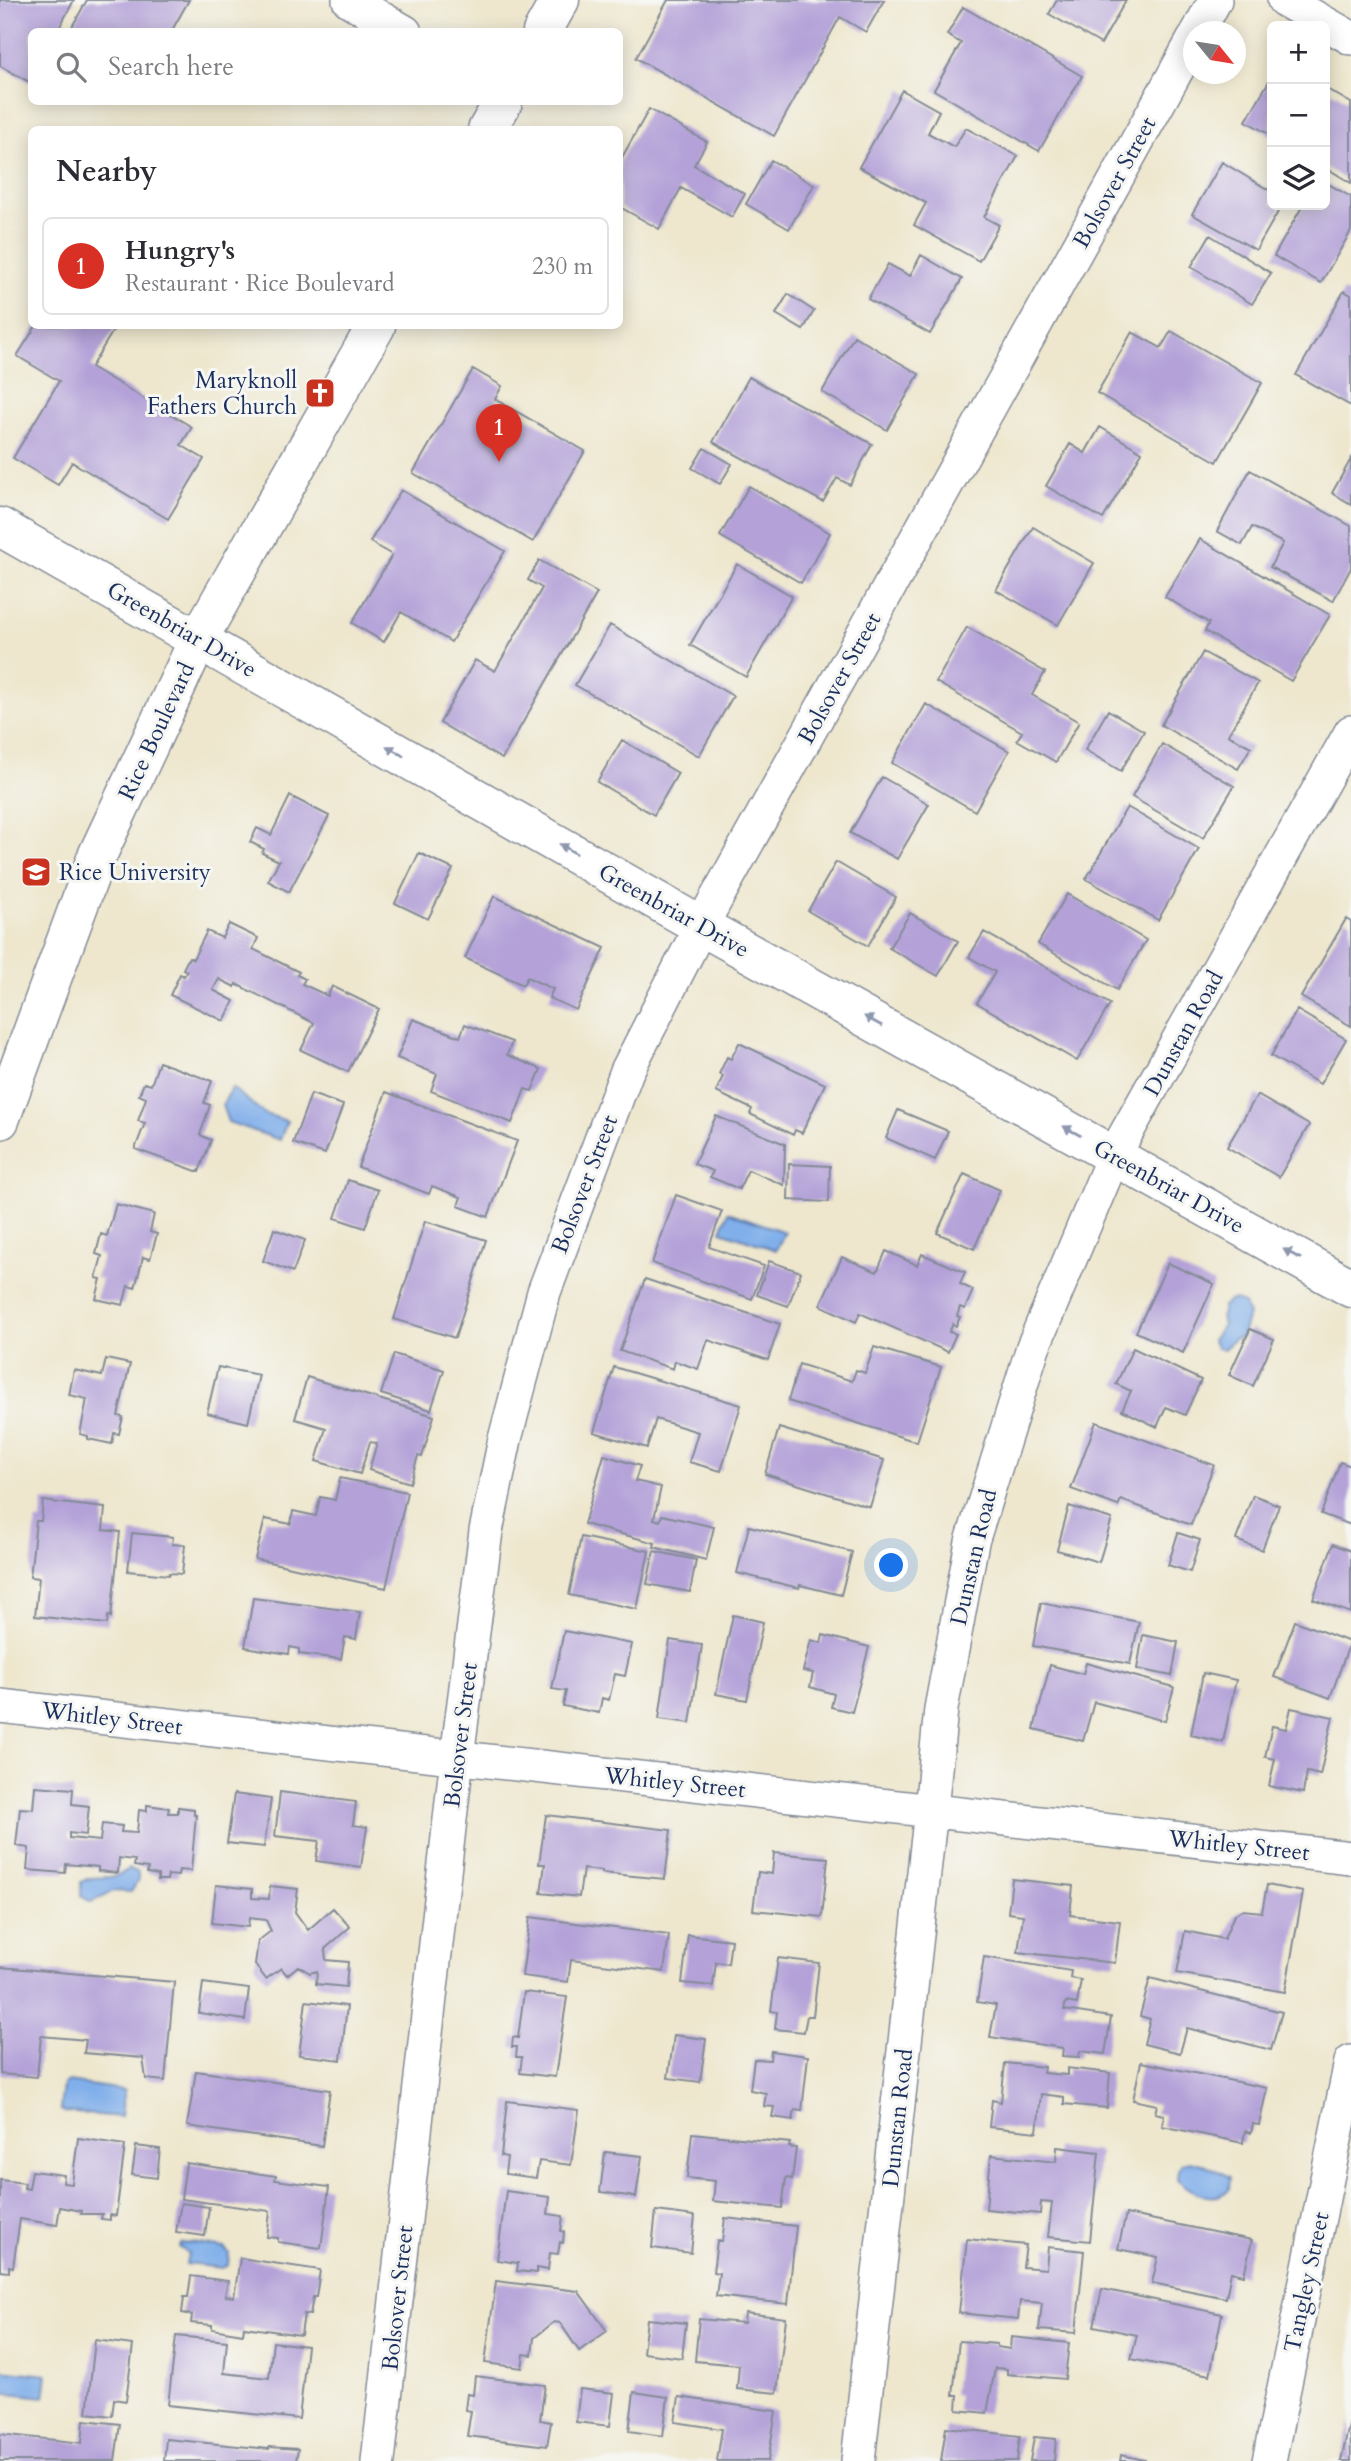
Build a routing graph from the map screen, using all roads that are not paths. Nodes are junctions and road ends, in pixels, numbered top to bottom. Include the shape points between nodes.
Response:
1 (349, 0) edge
2 (560, 0) edge
3 (1215, 0) edge
4 (1284, 0) edge
5 (1204, 21) edge
6 (398, 28) edge
7 (544, 28) edge
8 (1351, 38) edge
9 (1183, 59) edge
10 (500, 105) edge
11 (489, 126) edge
12 (374, 329) edge
13 (0, 527) edge
14 (200, 638) junction
15 (1351, 732) edge
16 (701, 926) junction
17 (0, 1120) edge
18 (1114, 1155) junction
19 (1351, 1288) edge
20 (0, 1706) edge
21 (457, 1757) junction
22 (932, 1810) junction
23 (1351, 1858) edge
24 (1351, 2062) edge
25 (378, 2461) edge
26 (858, 2461) edge
27 (1269, 2461) edge

1 - 6 street
2 - 7 main road
3 - 5 street
4 - 8 street
9 - 16 street, Bolsover Street
10 - 11 main road
12 - 14 main road, Rice Boulevard
13 - 14 main road, Greenbriar Drive
16 -> 14 main road, Greenbriar Drive
14 - 17 main road, Rice Boulevard via 97,856
15 - 18 street, Dunstan Road
18 -> 16 main road, Greenbriar Drive
16 - 21 street, Bolsover Street via 627,1071 544,1293 486,1531
19 -> 18 main road, Greenbriar Drive
18 - 22 street, Dunstan Road via 1033,1347 972,1542 941,1709
20 - 21 street, Whitley Street
21 - 22 street, Whitley Street
21 - 25 street, Bolsover Street
22 - 23 street, Whitley Street
22 - 26 street, Dunstan Road
24 - 27 street, Tangley Street

